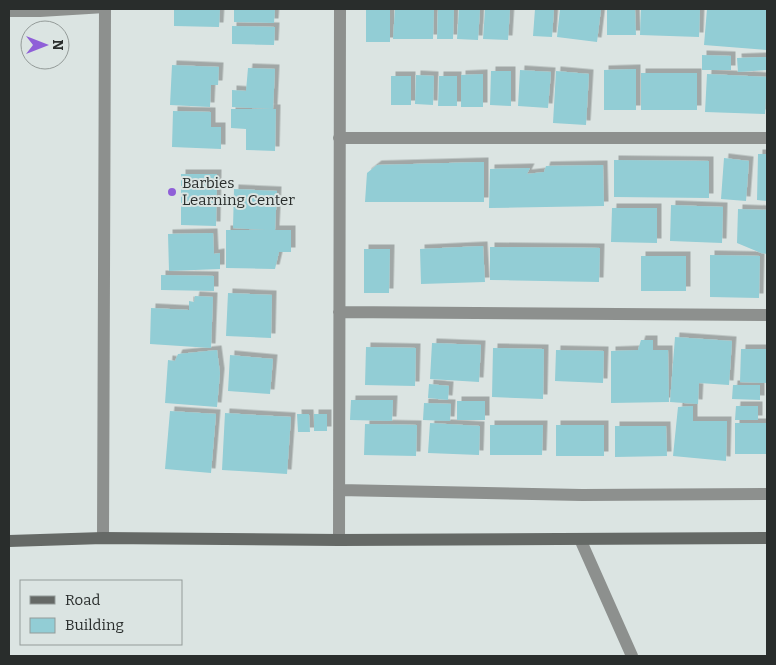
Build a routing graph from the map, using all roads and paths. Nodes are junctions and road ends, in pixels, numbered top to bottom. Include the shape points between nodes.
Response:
1 (105, 9) edge
2 (340, 9) edge
3 (40, 11) edge
4 (9, 12) edge
5 (339, 138) junction
6 (767, 138) edge
7 (339, 312) junction
8 (767, 314) edge
9 (339, 490) junction
10 (767, 494) edge
11 (103, 538) junction
12 (767, 538) edge
13 (580, 539) junction
14 (339, 540) junction
15 (9, 541) edge
16 (632, 656) edge

1 - 3 lane
1 - 11 street
2 - 5 street
3 - 4 lane
5 - 6 street
5 - 7 street
7 - 8 street
7 - 9 street
9 - 10 street via 582,495
9 - 14 street
11 - 14 street
11 - 15 street
12 - 13 street
13 - 14 street
13 - 16 street

